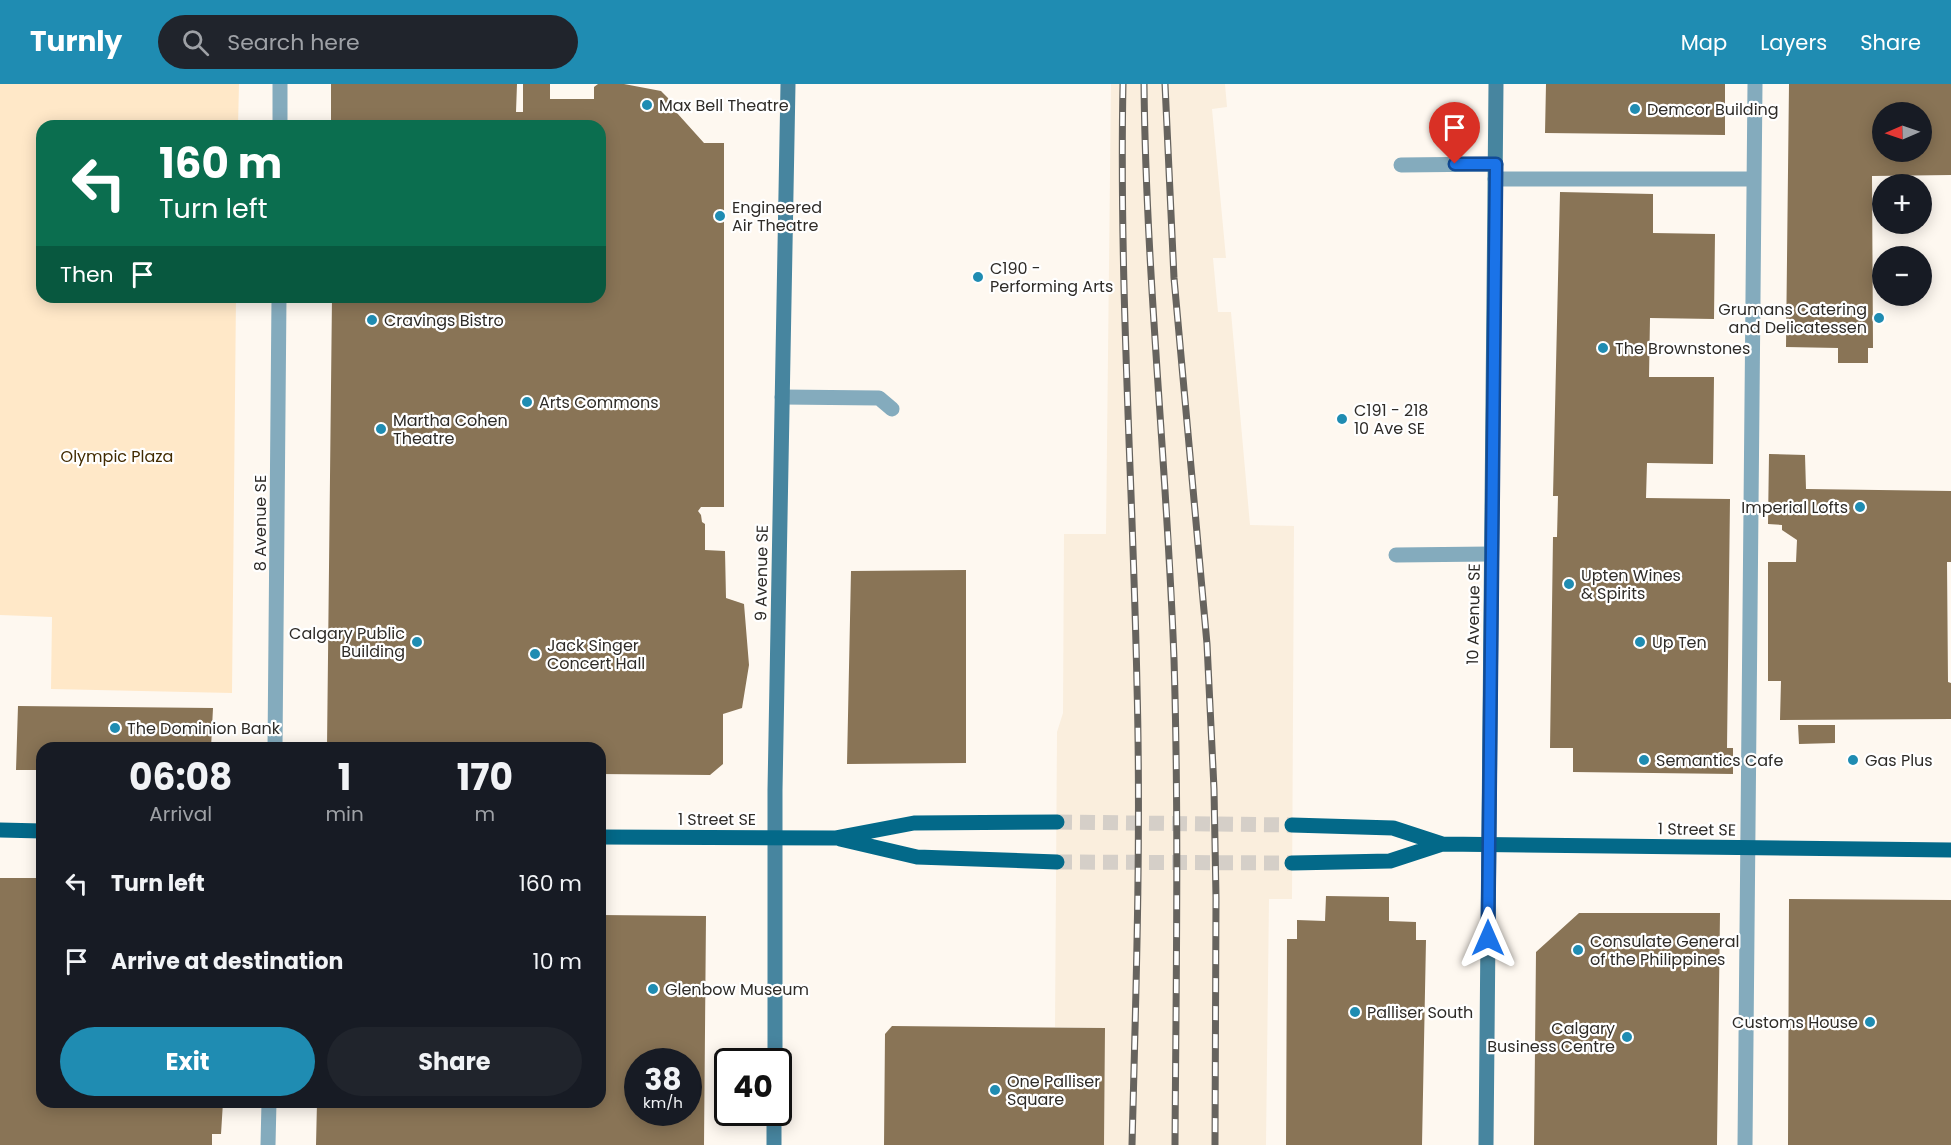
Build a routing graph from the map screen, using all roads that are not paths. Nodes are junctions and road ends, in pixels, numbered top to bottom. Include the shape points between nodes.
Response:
1 (280, 84) edge
2 (788, 84) edge
3 (1496, 84) edge
4 (1755, 84) edge
5 (280, 120) edge
6 (1401, 165) dead end
7 (1496, 171) junction
8 (1754, 179) junction
9 (279, 303) edge
10 (782, 397) junction
11 (892, 409) dead end
12 (1396, 555) dead end
13 (1491, 555) junction
14 (275, 742) edge
15 (1057, 822) tunnel mouth
16 (1292, 825) tunnel mouth
17 (0, 830) edge
18 (36, 831) edge
19 (606, 837) edge
20 (775, 837) junction
21 (834, 838) junction
22 (1442, 844) junction
23 (1488, 844) junction
24 (1748, 848) junction
25 (1951, 850) edge
26 (1057, 862) tunnel mouth
27 (1292, 864) tunnel mouth
28 (775, 1048) edge
29 (269, 1108) edge
30 (774, 1126) edge
31 (268, 1145) edge
32 (774, 1145) edge
33 (1486, 1145) edge
34 (1745, 1145) edge

1 - 5 street
2 - 10 street, 9 Avenue SE
3 - 7 street, 10 Avenue SE
4 - 8 street
6 - 7 street
7 - 8 street
7 - 13 street, 10 Avenue SE
8 - 24 street
9 - 14 street, 8 Avenue SE
10 - 11 street via 879,398
10 - 20 street, 9 Avenue SE
12 - 13 street
13 - 23 street, 10 Avenue SE
15 - 21 main road, 1 Street SE via 915,823
16 - 22 main road, 1 Street SE via 1393,828
17 - 18 main road
19 - 20 main road, 1 Street SE
20 - 21 main road, 1 Street SE
20 - 28 street, 9 Avenue SE
21 - 26 main road, 1 Street SE via 917,857
22 - 23 main road, 1 Street SE
22 - 27 main road, 1 Street SE via 1390,861
23 - 24 main road, 1 Street SE
23 - 33 street, 10 Avenue SE
24 - 25 main road, 1 Street SE
24 - 34 street
29 - 31 street
30 - 32 street

